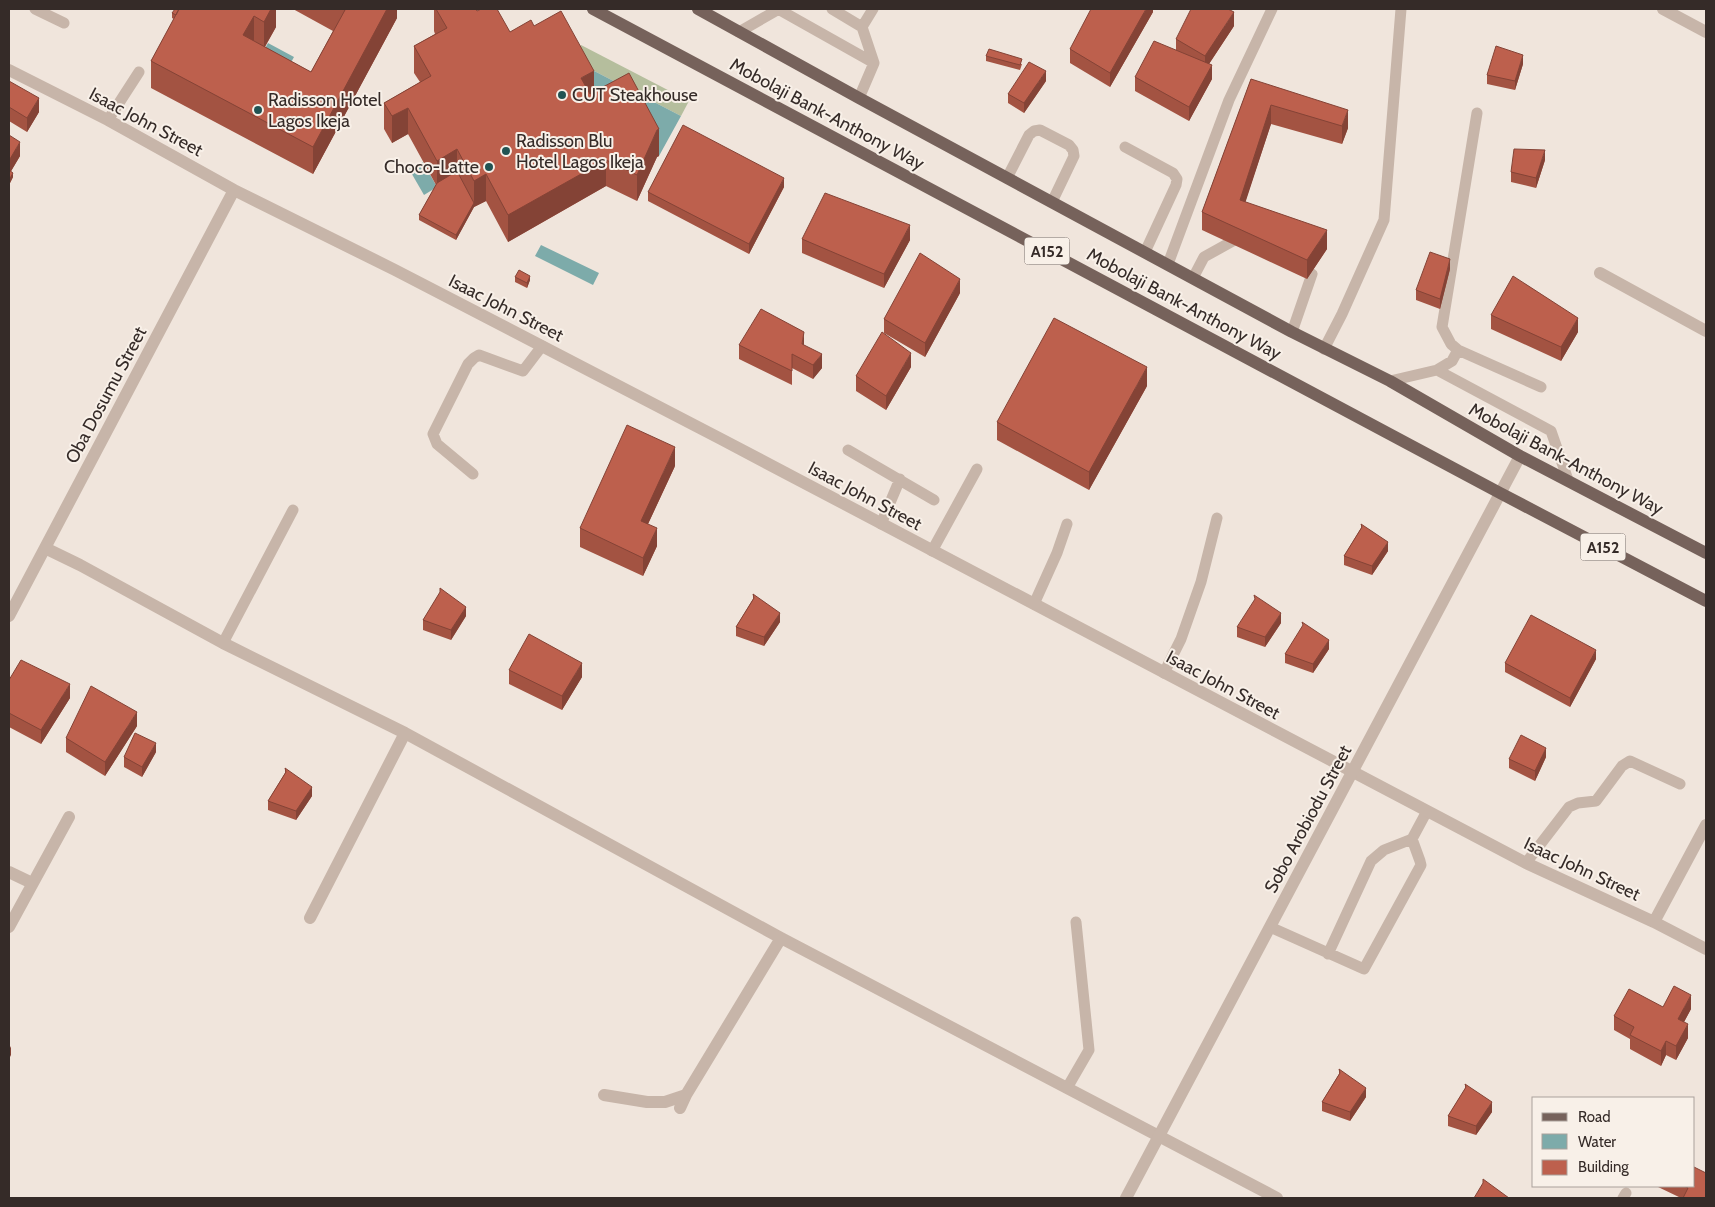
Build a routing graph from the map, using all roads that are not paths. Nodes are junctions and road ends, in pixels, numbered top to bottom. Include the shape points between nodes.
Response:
1 (35, 9) edge
2 (593, 9) edge
3 (698, 9) edge
4 (778, 9) edge
5 (832, 9) edge
6 (874, 9) edge
7 (1272, 9) edge
8 (1401, 9) edge
9 (1663, 9) edge
10 (64, 23) dead end
11 (862, 27) junction
12 (739, 32) junction
13 (1706, 32) edge
14 (874, 63) junction
15 (9, 70) edge
16 (139, 72) dead end
17 (859, 98) junction
18 (1476, 113) dead end
19 (108, 120) junction
20 (1125, 146) dead end
21 (1007, 178) junction
22 (234, 190) junction
23 (1052, 202) junction
24 (1256, 245) edge
25 (1145, 252) junction
26 (1288, 261) edge
27 (1168, 264) junction
28 (1600, 273) dead end
29 (1193, 278) junction
30 (1706, 331) edge
31 (1292, 332) junction
32 (542, 346) junction
33 (1324, 348) junction
34 (1458, 350) junction
35 (1437, 370) junction
36 (1390, 381) junction
37 (1541, 387) dead end
38 (848, 450) dead end
39 (1520, 456) junction
40 (977, 470) dead end
41 (474, 474) dead end
42 (900, 479) junction
43 (1568, 480) junction
44 (1500, 493) junction
45 (934, 500) dead end
46 (292, 510) dead end
47 (1216, 518) dead end
48 (881, 524) junction
49 (1067, 524) dead end
50 (45, 548) junction
51 (932, 551) junction
52 (1706, 553) edge
53 (1706, 601) edge
54 (1034, 604) junction
55 (9, 616) edge
56 (223, 643) junction
57 (1164, 673) junction
58 (405, 732) junction
59 (1352, 772) junction
60 (1680, 784) dead end
61 (1427, 811) junction
62 (69, 817) dead end
63 (1706, 825) edge
64 (1412, 839) junction
65 (1526, 863) junction
66 (9, 872) edge
67 (32, 883) junction
68 (310, 918) dead end
69 (1076, 922) dead end
70 (1654, 922) junction
71 (1270, 926) junction
72 (9, 927) edge
73 (781, 938) junction
74 (1706, 949) edge
75 (1328, 954) junction
76 (1067, 1088) junction
77 (604, 1095) dead end
78 (686, 1095) junction
79 (680, 1108) dead end
80 (1159, 1137) junction
81 (1126, 1198) edge
82 (1277, 1198) edge

1 - 10 lane
2 - 44 main road, Mobolaji Bank-Anthony Way / A152
3 - 12 main road, Mobolaji Bank-Anthony Way / A152
4 - 12 lane
4 - 14 lane
5 - 11 lane
6 - 11 lane
7 - 27 lane via 1229,100
8 - 33 lane via 1384,220
9 - 13 street
11 - 14 lane
12 - 17 main road, Mobolaji Bank-Anthony Way / A152
14 - 17 lane
15 - 19 street, Isaac John Street
16 - 19 lane
17 - 21 main road, Mobolaji Bank-Anthony Way / A152
18 - 34 lane via 1442,327
19 - 22 street, Isaac John Street
20 - 25 lane via 1174,173 1177,178
21 - 23 main road, Mobolaji Bank-Anthony Way / A152
21 - 23 lane via 1030,135 1040,130 1073,150 1074,156
22 - 32 street, Isaac John Street
22 - 50 street, Oba Dosumu Street
23 - 25 main road, Mobolaji Bank-Anthony Way / A152
24 - 29 lane via 1240,237 1204,257
25 - 27 main road, Mobolaji Bank-Anthony Way / A152
26 - 31 lane via 1312,274
27 - 29 main road, Mobolaji Bank-Anthony Way / A152
28 - 30 street
29 - 31 main road, Mobolaji Bank-Anthony Way / A152
31 - 33 main road, Mobolaji Bank-Anthony Way / A152
32 - 41 lane via 523,371 479,356 468,364 433,434 437,444
32 - 48 street, Isaac John Street
33 - 36 main road, Mobolaji Bank-Anthony Way / A152
34 - 35 lane via 1452,361
34 - 37 lane
35 - 36 lane
35 - 43 lane via 1551,431
36 - 39 main road, Mobolaji Bank-Anthony Way / A152
38 - 42 lane
39 - 43 main road, Mobolaji Bank-Anthony Way / A152
39 - 44 street, Sobo Arobiodu Street
40 - 51 lane
42 - 45 lane
42 - 48 lane
43 - 52 main road, Mobolaji Bank-Anthony Way / A152
44 - 53 main road, Mobolaji Bank-Anthony Way / A152
44 - 59 street, Sobo Arobiodu Street
46 - 56 lane
47 - 57 lane via 1201,582 1181,638
48 - 51 street, Isaac John Street
49 - 54 lane
50 - 55 street, Oba Dosumu Street
50 - 56 street
51 - 54 street, Isaac John Street
54 - 57 street, Isaac John Street
56 - 58 street
57 - 59 street, Isaac John Street
58 - 68 street
58 - 73 street
59 - 61 street, Isaac John Street
59 - 71 street, Sobo Arobiodu Street
60 - 65 lane via 1630,761 1622,766 1596,801 1569,807
61 - 64 lane
61 - 65 street, Isaac John Street
62 - 67 street
63 - 70 street
64 - 75 lane via 1384,850 1371,861
64 - 75 lane via 1420,866 1364,969
65 - 70 street, Isaac John Street
66 - 67 street
67 - 72 street
69 - 76 lane via 1089,1050
70 - 74 street, Isaac John Street
71 - 75 lane
71 - 80 street, Sobo Arobiodu Street
73 - 76 street
73 - 78 street
76 - 80 street
77 - 78 street via 665,1102
78 - 79 street
80 - 81 street, Sobo Arobiodu Street
80 - 82 street

